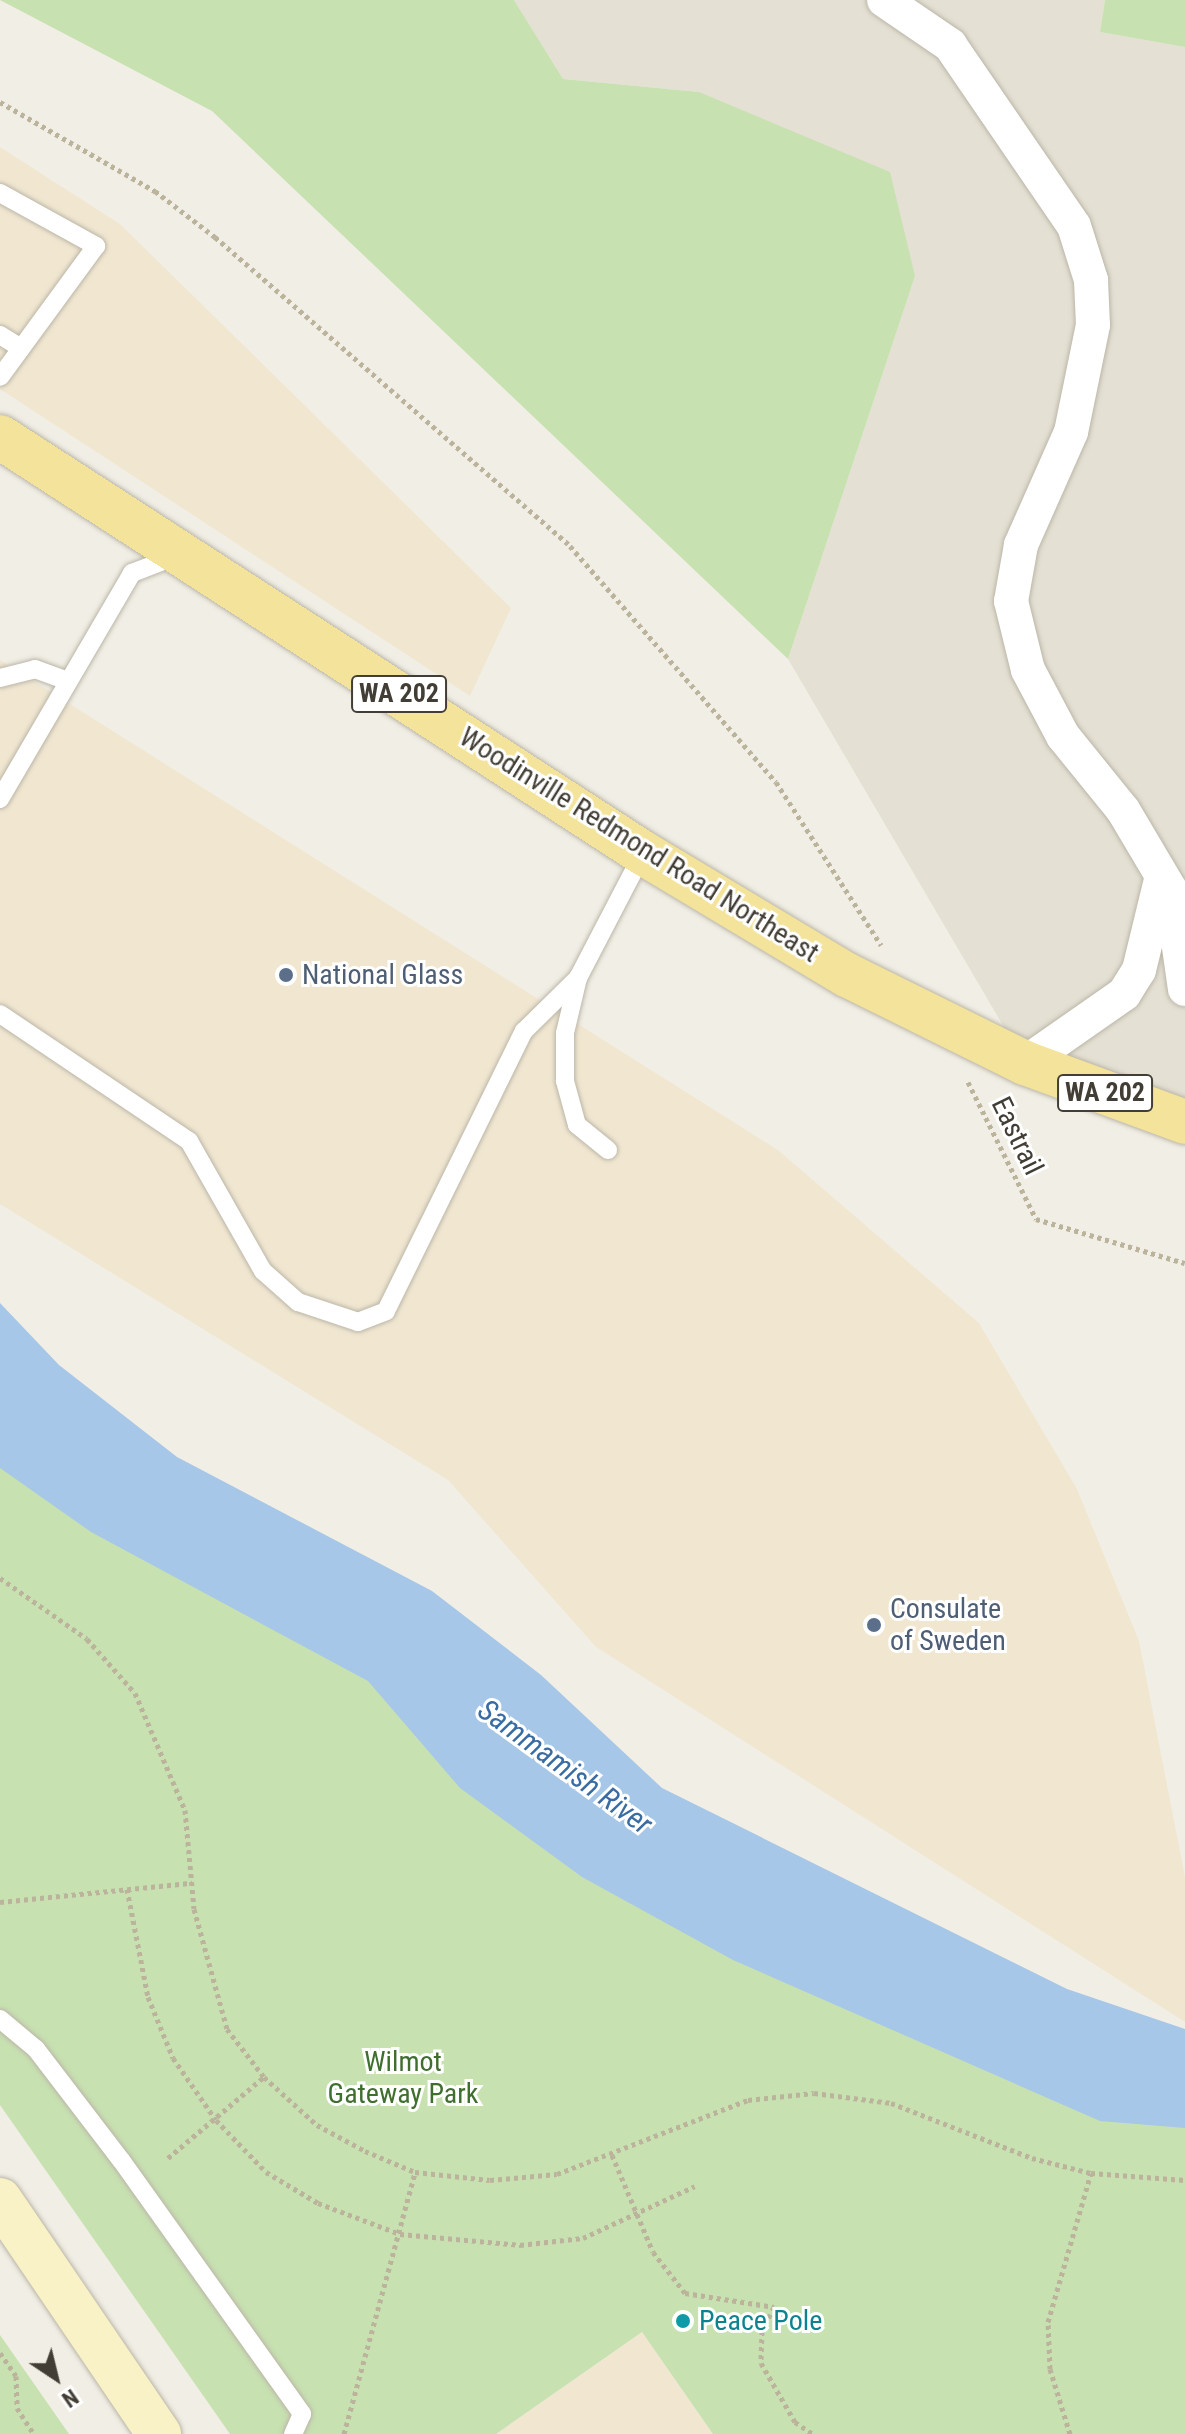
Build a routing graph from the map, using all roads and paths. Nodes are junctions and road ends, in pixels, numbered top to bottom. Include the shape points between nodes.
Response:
1 (884, 0) edge
2 (0, 102) edge
3 (0, 193) edge
4 (0, 335) edge
5 (21, 348) junction
6 (0, 377) edge
7 (0, 437) edge
8 (182, 554) junction
9 (0, 678) edge
10 (65, 680) junction
11 (0, 799) edge
12 (643, 853) junction
13 (1162, 876) junction
14 (578, 978) junction
15 (875, 989) junction
16 (1185, 989) edge
17 (0, 1014) edge
18 (1025, 1063) junction
19 (962, 1071) dead end
20 (1185, 1122) edge
21 (608, 1150) dead end
22 (1185, 1263) edge
23 (0, 1578) edge
24 (192, 1883) junction
25 (127, 1889) junction
26 (0, 1902) edge
27 (0, 2019) edge
28 (264, 2077) junction
29 (216, 2120) junction
30 (612, 2155) junction
31 (168, 2158) dead end
32 (415, 2172) junction
33 (1091, 2173) junction
34 (1185, 2180) edge
35 (695, 2186) dead end
36 (0, 2200) edge
37 (637, 2217) junction
38 (400, 2234) junction
39 (0, 2353) edge
40 (34, 2434) edge
41 (159, 2434) edge
42 (293, 2434) edge
43 (344, 2434) edge
44 (813, 2434) edge
45 (1070, 2434) edge

1 - 13 street via 950,45 1074,226 1091,280 1093,325 1071,432 1021,545 1011,601 1028,670 1063,736 1123,810
2 - 15 path via 155,191 215,237 570,546 662,642 776,782 884,950
3 - 5 lane via 96,246
4 - 5 lane
5 - 6 lane
7 - 8 main road, Woodinville Redmond Road Northeast / WA 202
8 - 10 lane via 132,573
8 - 12 main road, Woodinville Redmond Road Northeast / WA 202
9 - 10 lane via 35,669
10 - 11 lane
12 - 14 lane
12 - 15 main road, Woodinville Redmond Road Northeast / WA 202
13 - 16 street
13 - 18 street via 1139,970 1124,994
14 - 17 lane via 524,1031 386,1311 358,1322 298,1302 263,1271 189,1141
14 - 21 lane via 565,1033 565,1081 577,1125
15 - 18 main road, Woodinville Redmond Road Northeast / WA 202
18 - 20 main road, Woodinville Redmond Road Northeast / WA 202
19 - 22 path, Eastrail via 1036,1219
23 - 24 path via 87,1639 135,1693 185,1810
24 - 25 path
24 - 28 path via 227,2029
25 - 26 path
25 - 29 path via 148,1997 173,2058
27 - 42 lane via 36,2049 302,2414
28 - 29 path
28 - 32 path via 317,2125
29 - 31 path
29 - 38 path via 266,2172 353,2220
30 - 32 path via 557,2174 490,2180
30 - 33 path via 748,2100 814,2093 891,2103 1032,2158
30 - 37 path
32 - 38 path
33 - 34 path
33 - 45 path via 1048,2322 1050,2369
35 - 37 path
36 - 41 main road
37 - 38 path via 583,2238 520,2245
37 - 44 path via 663,2269 685,2293 774,2307 762,2331 761,2363 795,2422
38 - 43 path
39 - 40 path via 16,2376 17,2408

